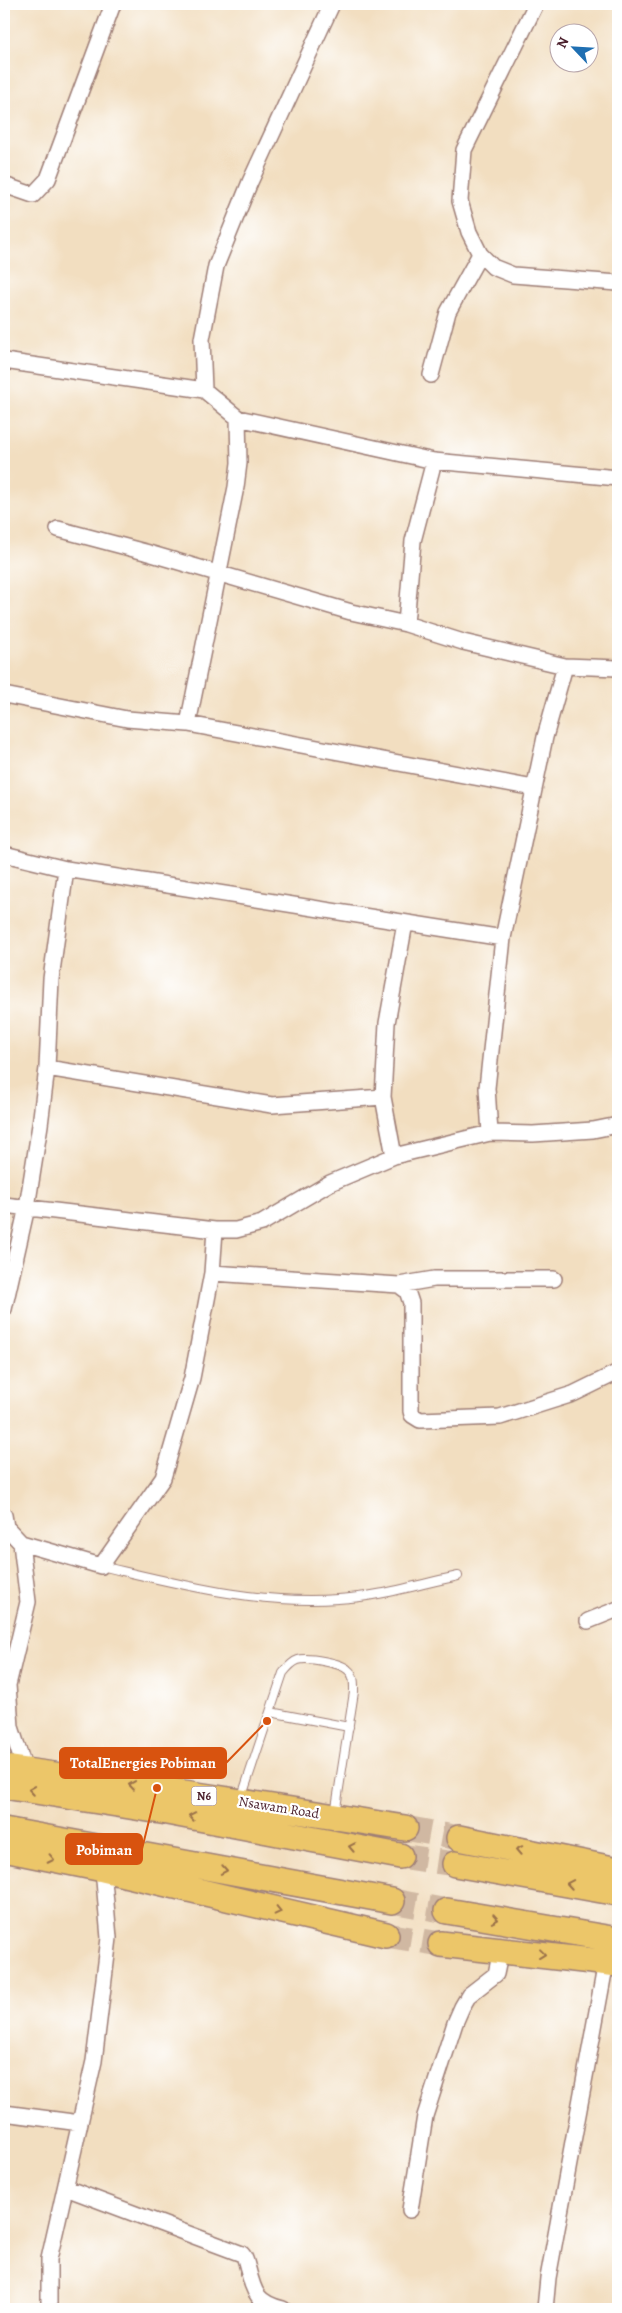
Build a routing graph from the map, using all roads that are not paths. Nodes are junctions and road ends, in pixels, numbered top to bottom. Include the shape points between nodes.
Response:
1 (113, 4) edge
2 (332, 4) edge
3 (536, 4) edge
4 (4, 185) edge
5 (480, 254) junction
6 (618, 283) edge
7 (4, 361) edge
8 (431, 375) dead end
9 (204, 390) junction
10 (238, 418) junction
11 (434, 462) junction
12 (618, 478) edge
13 (58, 529) dead end
14 (218, 574) junction
15 (406, 624) junction
16 (565, 666) junction
17 (618, 668) edge
18 (4, 695) edge
19 (188, 724) junction
20 (534, 788) junction
21 (4, 854) edge
22 (66, 869) junction
23 (405, 924) junction
24 (503, 938) junction
25 (47, 1068) junction
26 (383, 1097) junction
27 (618, 1125) edge
28 (490, 1133) junction
29 (394, 1156) junction
30 (4, 1205) edge
31 (27, 1207) junction
32 (215, 1230) junction
33 (212, 1274) junction
34 (554, 1278) dead end
35 (400, 1285) junction
36 (4, 1309) edge
37 (618, 1372) edge
38 (4, 1515) edge
39 (21, 1543) junction
40 (101, 1566) junction
41 (458, 1576) dead end
42 (618, 1609) edge
43 (588, 1621) dead end
44 (6, 1684) edge
45 (270, 1712) junction
46 (349, 1727) junction
47 (14, 1769) edge
48 (4, 1786) edge
49 (240, 1801) junction
50 (335, 1816) junction
51 (404, 1828) tunnel mouth
52 (4, 1830) edge
53 (460, 1838) tunnel mouth
54 (4, 1849) edge
55 (400, 1856) tunnel mouth
56 (455, 1864) tunnel mouth
57 (103, 1869) junction
58 (618, 1870) edge
59 (618, 1893) edge
60 (392, 1901) tunnel mouth
61 (447, 1911) tunnel mouth
62 (386, 1935) tunnel mouth
63 (618, 1940) edge
64 (441, 1944) tunnel mouth
65 (501, 1950) junction
66 (612, 1963) edge
67 (4, 2113) edge
68 (80, 2123) junction
69 (66, 2188) junction
70 (410, 2210) dead end
71 (49, 2309) edge
72 (283, 2309) edge
73 (545, 2309) edge

1 - 4 street via 48,179 33,195
2 - 9 street via 250,182 216,266 202,340
3 - 5 street via 464,150 460,202
5 - 6 street via 493,266 513,275
5 - 8 street via 448,312
7 - 9 street
9 - 10 street
10 - 11 street
10 - 14 street via 239,462
11 - 12 street
11 - 15 street via 413,542
13 - 14 street
14 - 15 street via 351,612
14 - 19 street
15 - 16 street via 462,642
16 - 17 street
16 - 20 street
18 - 19 street via 127,719
19 - 20 street
20 - 24 street
21 - 22 street
22 - 23 street
22 - 25 street via 51,979
23 - 24 street
23 - 26 street via 387,1023
24 - 28 street via 487,1088
25 - 26 street via 272,1105
25 - 31 street
26 - 29 street
27 - 28 street via 533,1134
28 - 29 street
29 - 32 street via 330,1183 262,1223 236,1230
30 - 31 street
31 - 32 street
31 - 36 street
32 - 33 street
33 - 35 street
33 - 40 street via 192,1378 163,1478
34 - 35 street via 434,1279
35 - 37 street via 407,1291 411,1303 411,1412 420,1420 500,1418 573,1394
38 - 39 street via 6,1527
39 - 40 street
39 - 44 street via 28,1602
40 - 41 lane via 218,1593 337,1600
42 - 43 street
44 - 47 street
45 - 46 lane
45 - 46 lane via 283,1673 297,1660 307,1658 349,1670 354,1679
45 - 49 lane
46 - 50 lane
49 -> 47 highway, Nsawam Road / N6
55 -> 48 highway, Nsawam Road / N6 via 167,1812
49 - 50 highway, Nsawam Road / N6
50 - 51 highway, Nsawam Road / N6
52 -> 60 highway
58 -> 53 highway
54 -> 57 highway
59 -> 56 highway
57 -> 62 highway
57 - 68 street via 109,1938 94,2061
61 -> 63 highway
64 - 65 highway
65 -> 66 highway
65 - 70 street via 496,1974 469,1996 455,2023 425,2116
66 - 73 street via 548,2278
67 - 68 street
68 - 69 street
69 - 71 street via 49,2259
69 - 72 street via 242,2254 253,2290 271,2306

